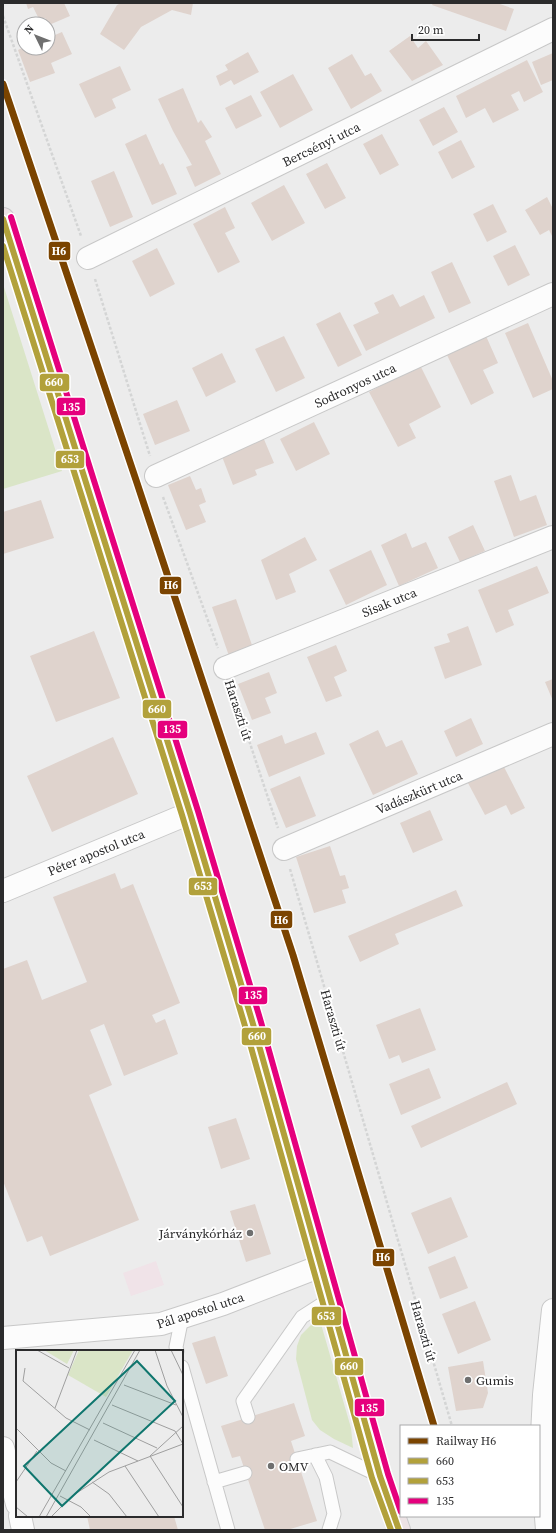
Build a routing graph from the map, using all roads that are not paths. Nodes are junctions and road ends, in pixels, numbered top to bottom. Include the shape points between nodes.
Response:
1 (553, 30) edge
2 (3, 219) edge
3 (88, 258) road end
4 (553, 294) edge
5 (156, 476) road end
6 (553, 537) edge
7 (224, 668) road end
8 (553, 734) edge
9 (190, 813) junction
10 (284, 849) road end
11 (3, 891) edge
12 (321, 1266) junction
13 (330, 1299) junction
14 (553, 1310) edge
15 (182, 1318) junction
16 (3, 1338) edge
17 (178, 1350) edge
18 (183, 1371) edge
19 (248, 1417) dead end
20 (3, 1448) edge
21 (544, 1453) edge
22 (315, 1455) junction
23 (297, 1459) dead end
24 (246, 1473) dead end
25 (380, 1476) junction
26 (214, 1482) junction
27 (16, 1500) edge
28 (20, 1517) edge
29 (23, 1530) edge
30 (228, 1530) edge
31 (329, 1530) edge
32 (399, 1530) edge
33 (547, 1530) edge

1 - 3 street, Bercsényi utca
2 - 9 main road
4 - 5 street, Sodronyos utca
6 - 7 street, Sisak utca
8 - 10 street, Vadászkürt utca
9 - 11 street, Péter apostol utca
9 - 12 main road
12 - 13 main road
12 - 15 street, Pál apostol utca
13 - 19 lane via 302,1317 243,1401
13 - 25 main road
14 - 21 street via 544,1395
15 - 16 street, Pál apostol utca via 161,1324
15 - 17 lane
18 - 26 lane
20 - 27 street
21 - 33 street
22 - 23 lane
22 - 25 lane via 330,1452
22 - 31 lane via 326,1477 334,1514
24 - 26 lane
25 - 32 main road
26 - 30 lane
28 - 29 street

